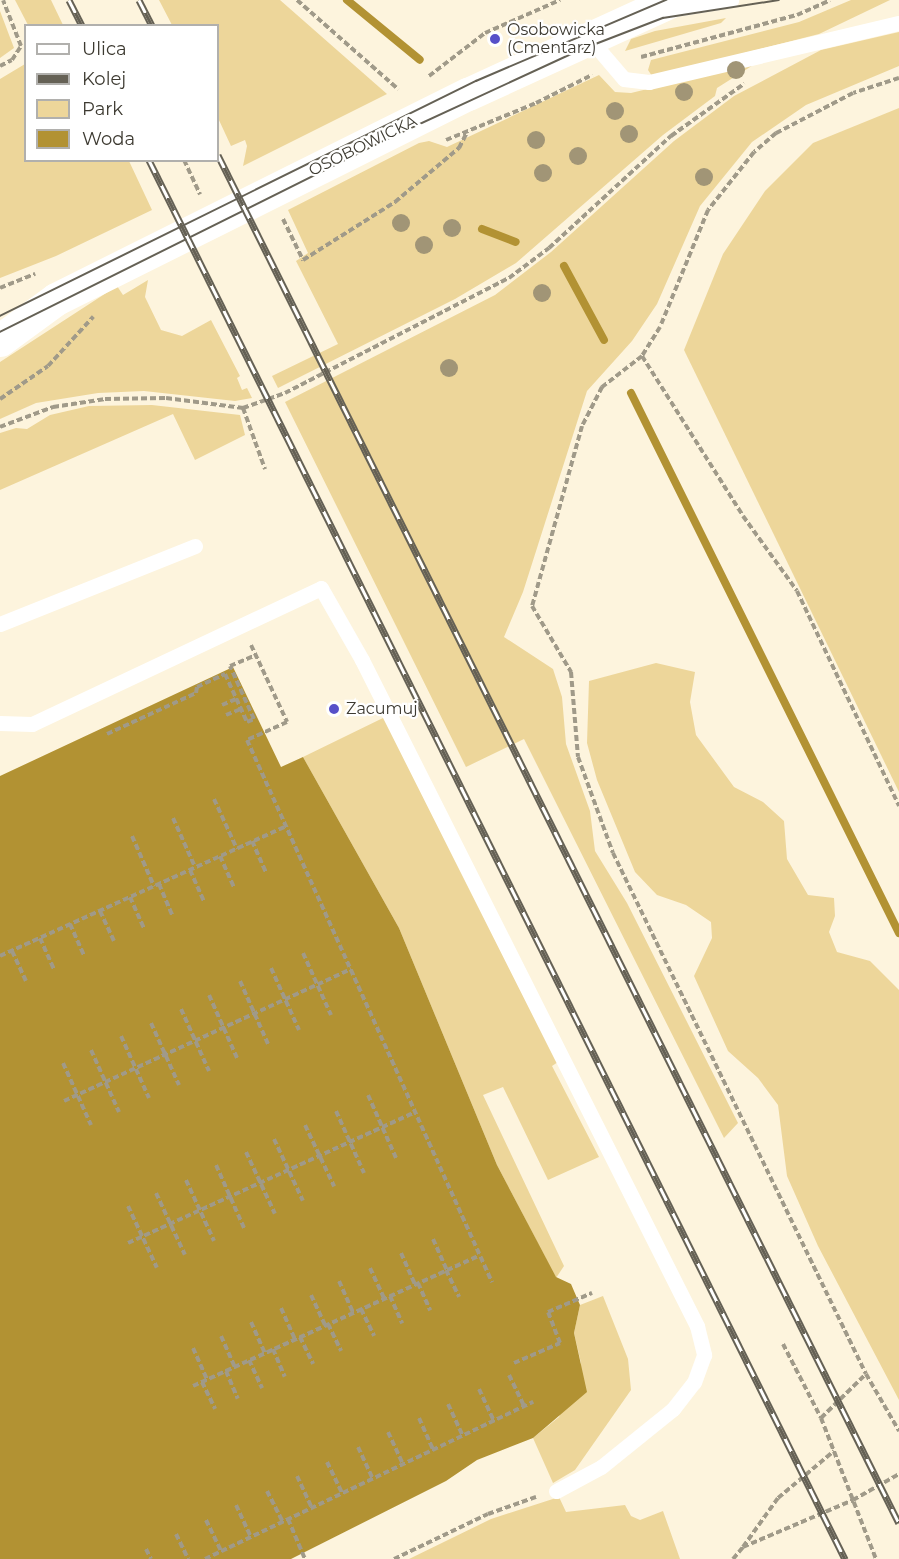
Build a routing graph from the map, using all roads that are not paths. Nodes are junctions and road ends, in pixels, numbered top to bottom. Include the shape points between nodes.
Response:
1 (673, 0) edge
2 (731, 0) edge
3 (636, 15) junction
4 (899, 23) edge
5 (589, 38) junction
6 (56, 298) junction
7 (0, 312) edge
8 (0, 339) edge
9 (195, 546) dead end
10 (0, 624) edge
11 (0, 723) edge
12 (556, 1491) road end

1 - 3 street, OSOBOWICKA
2 - 3 lane
3 - 5 street, OSOBOWICKA
4 - 5 lane via 649,82 624,79
5 - 6 street, OSOBOWICKA
6 - 7 street, OSOBOWICKA
6 - 8 street, OSOBOWICKA
9 - 10 lane
11 - 12 lane via 32,724 321,588 362,660 697,1326 704,1355 694,1382 673,1409 601,1467

